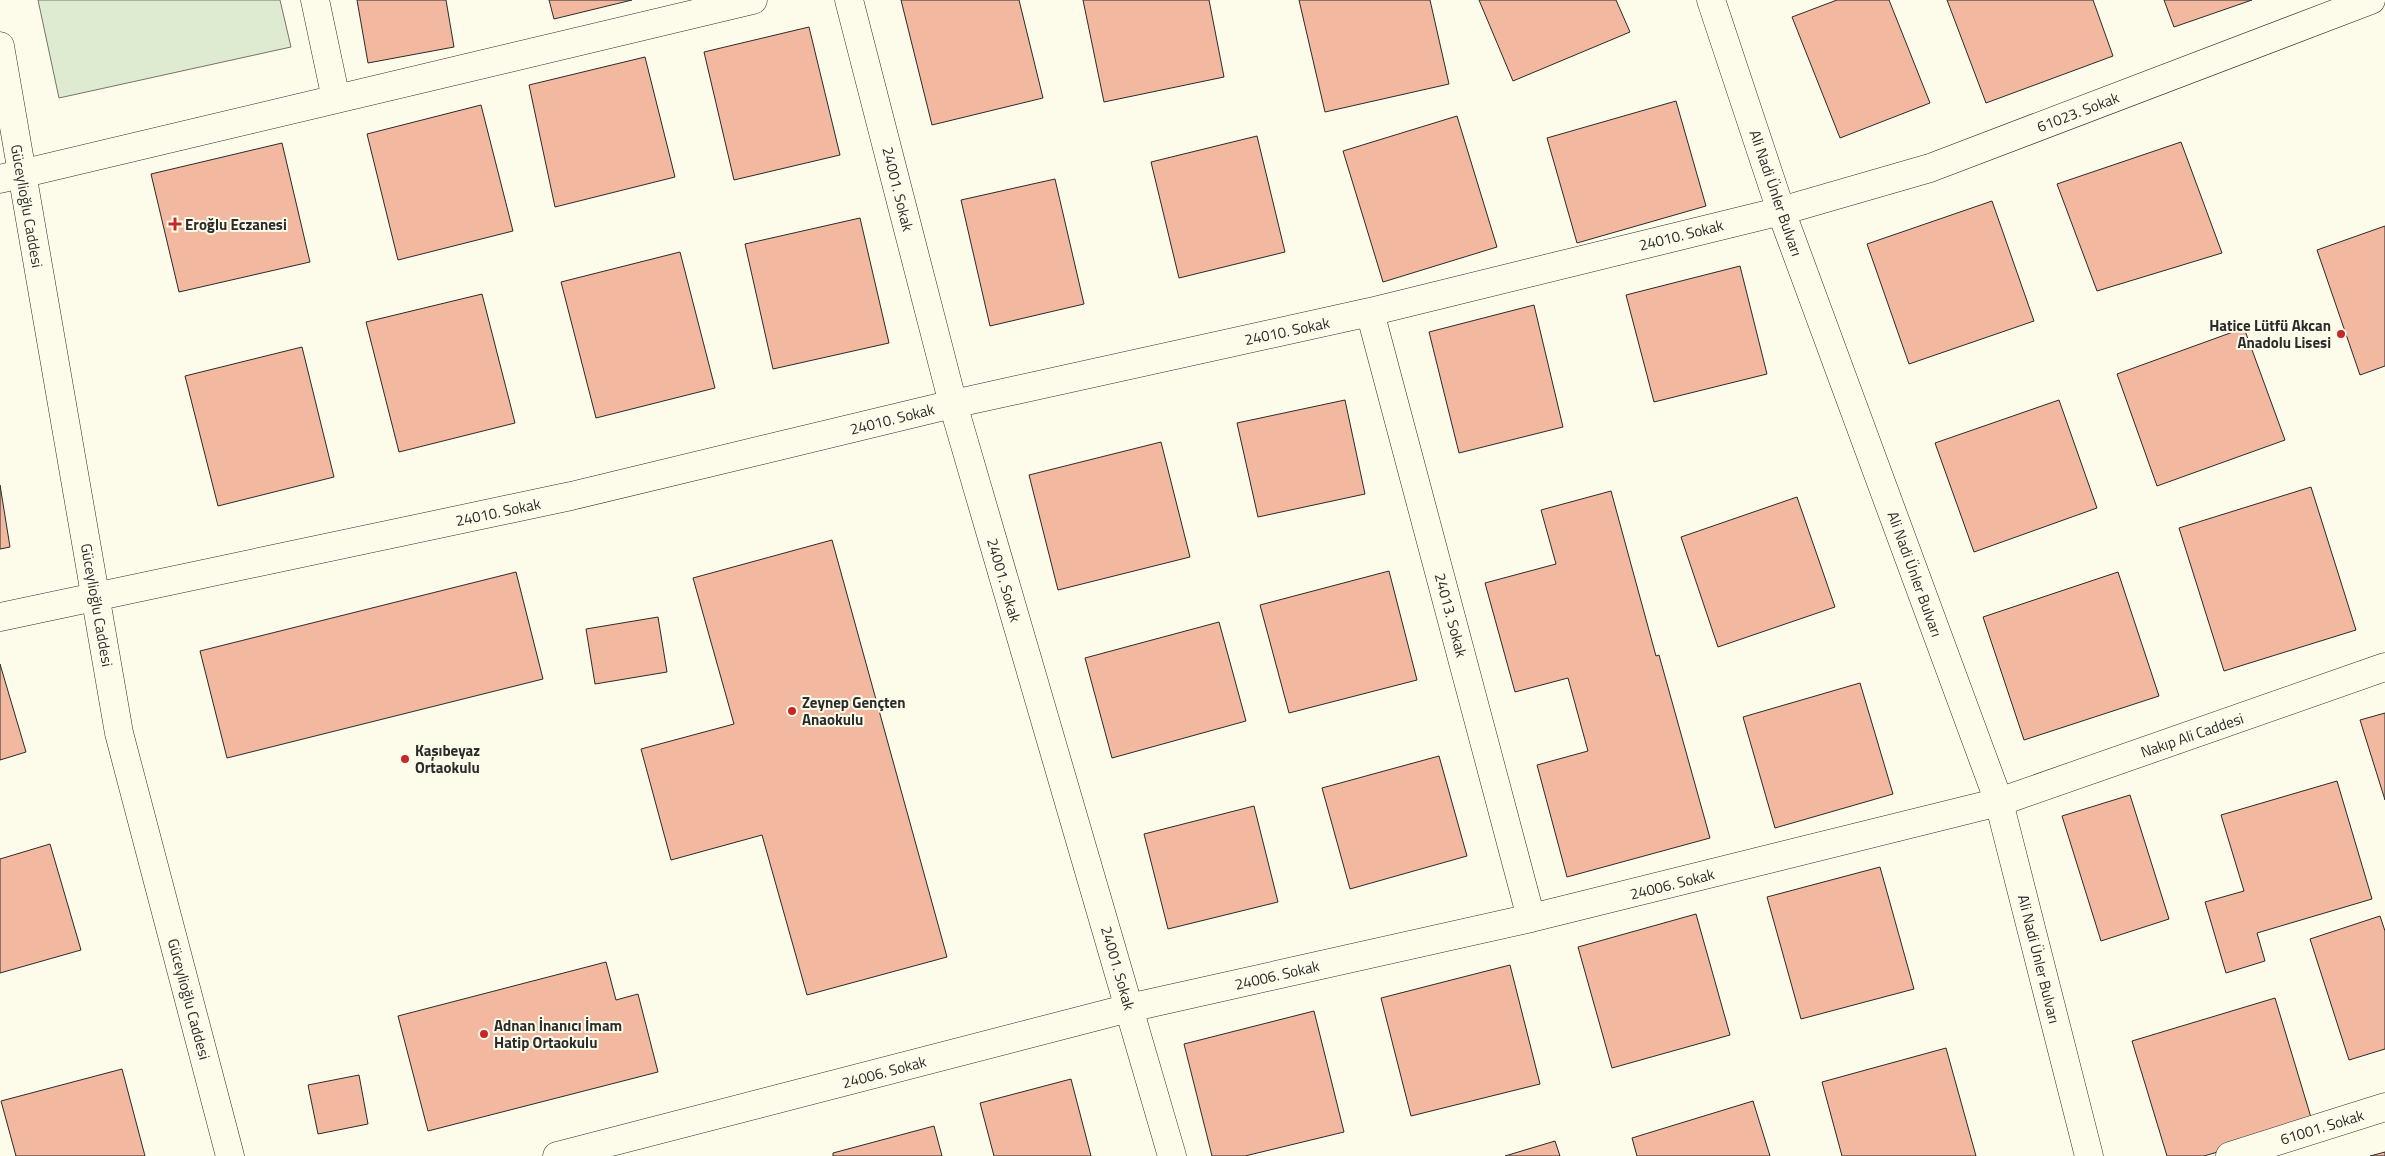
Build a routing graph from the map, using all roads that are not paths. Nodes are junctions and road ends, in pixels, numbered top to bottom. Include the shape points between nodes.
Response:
1 (315, 0) edge
2 (753, 0) edge
3 (849, 0) edge
4 (1711, 0) edge
5 (2371, 0) edge
6 (0, 46) edge
7 (336, 99) junction
8 (10, 177) edge
9 (1781, 211) junction
10 (1370, 312) junction
11 (953, 404) junction
12 (95, 596) junction
13 (0, 617) edge
14 (2385, 667) edge
15 (1999, 802) junction
16 (1531, 918) junction
17 (1130, 1008) junction
18 (2385, 1108) edge
19 (230, 1156) edge
20 (557, 1156) edge
21 (1172, 1156) edge
22 (2089, 1156) edge
23 (2230, 1156) edge

1 - 7 street
2 - 7 street
3 - 11 street, 24001. Sokak
4 - 9 street, Ali Nadi Ünler Bulvarı
5 - 9 street, 61023. Sokak via 1930,168
6 - 8 street, Güceylioğlu Caddesi
7 - 8 street
8 - 12 street, Güceylioğlu Caddesi
9 - 10 street, 24010. Sokak
9 - 15 street, Ali Nadi Ünler Bulvarı
10 - 11 street, 24010. Sokak
10 - 16 street, 24013. Sokak
11 - 12 street, 24010. Sokak via 570,496
11 - 17 street, 24001. Sokak
12 - 13 street, 24010. Sokak
12 - 19 street, Güceylioğlu Caddesi via 120,733
14 - 15 street, Nakıp Ali Caddesi
15 - 16 street, 24006. Sokak
15 - 22 street, Ali Nadi Ünler Bulvarı
16 - 17 street, 24006. Sokak
17 - 20 street, 24006. Sokak
17 - 21 street, 24001. Sokak
18 - 23 street, 61001. Sokak

